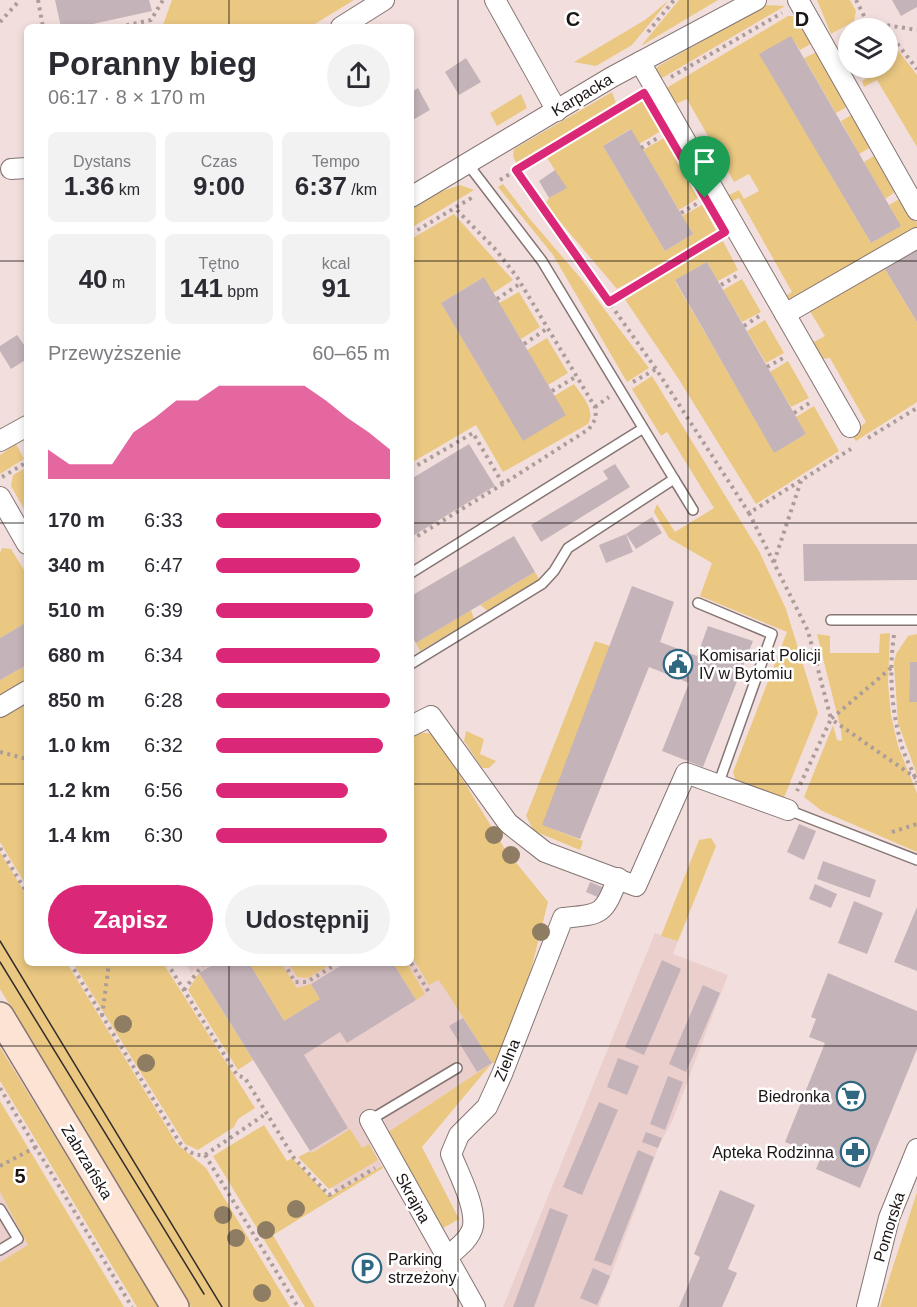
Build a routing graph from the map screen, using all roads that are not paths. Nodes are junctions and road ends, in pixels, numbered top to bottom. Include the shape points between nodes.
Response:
1 (384, 0) edge
2 (495, 0) edge
3 (756, 0) edge
4 (793, 3) edge
5 (346, 24) edge
6 (639, 62) junction
7 (557, 111) junction
8 (467, 163) junction
9 (414, 195) edge
10 (917, 210) edge
11 (917, 237) edge
12 (778, 312) junction
13 (24, 428) edge
14 (642, 429) junction
15 (855, 435) road end
16 (0, 441) edge
17 (674, 479) junction
18 (0, 496) edge
19 (693, 510) dead end
20 (6, 520) edge
21 (24, 541) edge
22 (414, 571) edge
23 (698, 603) dead end
24 (831, 620) dead end
25 (917, 620) edge
26 (414, 662) edge
27 (24, 693) edge
28 (0, 707) edge
29 (414, 724) edge
30 (718, 785) junction
31 (788, 810) joint
32 (917, 860) edge
33 (618, 878) junction
34 (0, 1016) edge
35 (457, 1068) dead end
36 (369, 1120) joint
37 (917, 1149) edge
38 (0, 1209) edge
39 (0, 1250) edge
40 (446, 1258) junction
41 (175, 1307) edge
42 (475, 1307) edge
43 (867, 1307) edge

1 - 5 street
2 - 7 street
3 - 6 street, Karpacka
4 - 10 street
6 - 7 street, Karpacka
6 - 12 street
7 - 8 street, Karpacka
8 - 9 street, Karpacka
8 - 14 lane via 542,261
11 - 12 street
12 - 15 street
13 - 16 street
14 - 17 lane
14 - 22 lane
17 - 19 lane
17 - 26 lane via 568,548 542,584
18 - 20 street
20 - 21 street
23 - 30 lane via 772,633
24 - 25 lane
27 - 28 street
29 - 33 street via 431,716 508,823 545,852
30 - 31 street
30 - 33 street via 686,773 636,886
31 - 32 lane
33 - 40 street, Zielna via 606,906 594,915 563,918 487,1107 459,1135 451,1154 471,1206 473,1226 464,1242
34 - 41 main road, Zabrzańska
35 - 36 lane
36 - 40 street, Skrajna
37 - 43 street, Pomorska via 889,1218
38 - 39 lane via 18,1239
40 - 42 street, Skrajna

